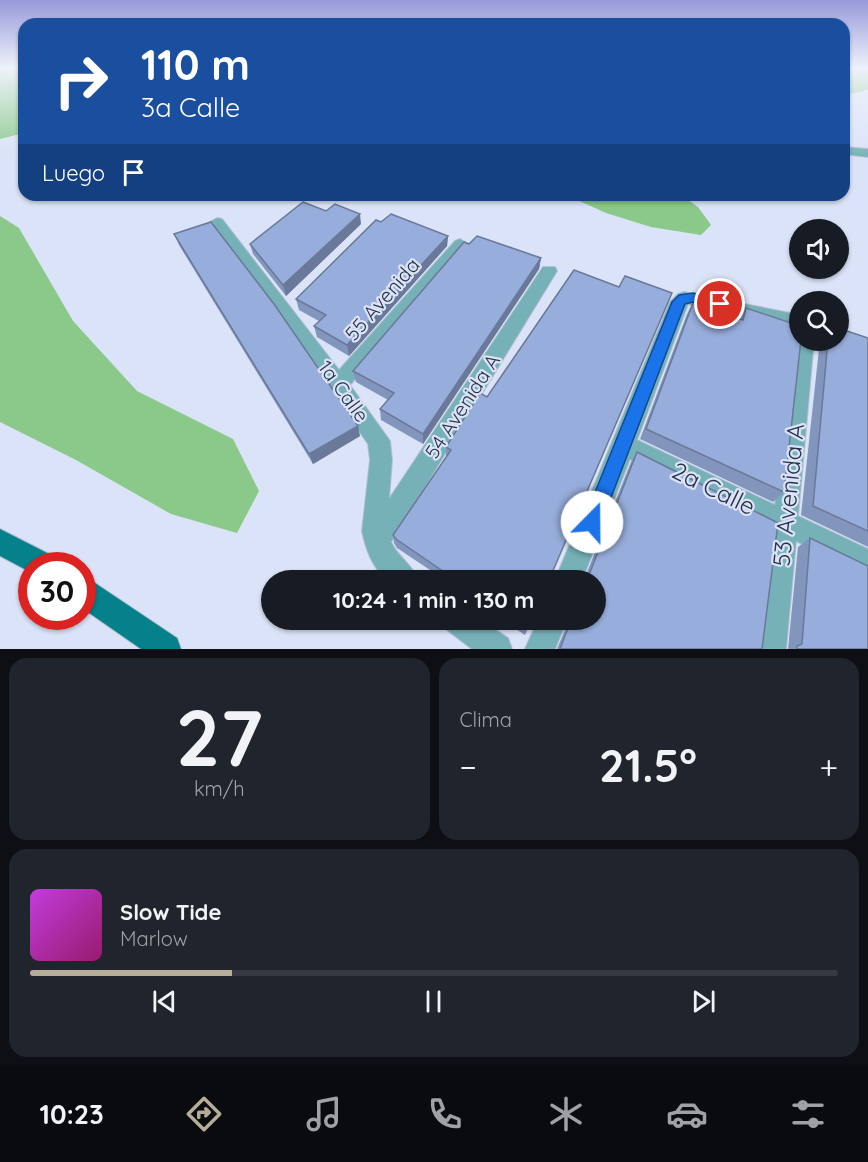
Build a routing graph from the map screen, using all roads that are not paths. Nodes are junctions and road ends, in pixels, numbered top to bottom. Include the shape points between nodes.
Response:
1 (850, 151) edge
2 (868, 153) edge
3 (217, 222) dead end
4 (460, 244) edge
5 (549, 270) dead end
6 (789, 319) edge
7 (805, 351) edge
8 (339, 384) junction
9 (624, 445) junction
10 (785, 523) junction
11 (0, 542) edge
12 (376, 542) junction
13 (19, 552) edge
14 (868, 563) edge
15 (394, 570) edge
16 (573, 570) edge
17 (96, 601) edge
18 (471, 630) edge
19 (549, 630) edge
20 (166, 649) edge
21 (497, 649) edge
22 (540, 649) edge
23 (771, 649) edge

1 - 2 street
3 - 8 street, 1a Calle via 246,248
4 - 8 street, 55 Avenida
5 - 12 street, 54 Avenida A
6 - 9 street via 684,298 677,306
7 - 10 street, 53 Avenida A
8 - 12 street, 1a Calle via 379,441
9 - 10 street, 2a Calle
9 - 16 street
10 - 14 street, 2a Calle
10 - 23 street, 53 Avenida A
11 - 13 main road
12 - 15 street, 1a Calle
17 - 20 main road
18 - 21 street
19 - 22 street

